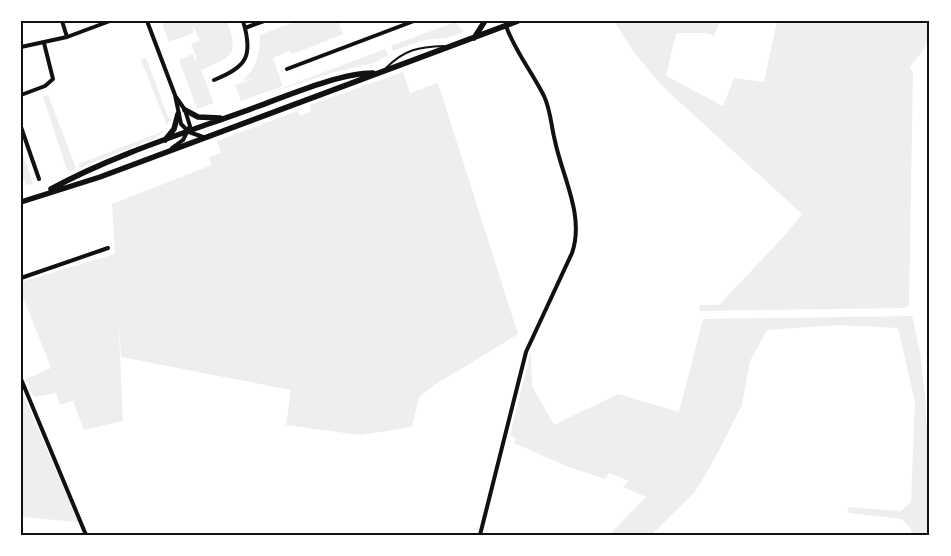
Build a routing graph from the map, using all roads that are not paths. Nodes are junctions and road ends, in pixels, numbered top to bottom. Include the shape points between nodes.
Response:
1 (62, 21) edge
2 (110, 21) edge
3 (147, 21) edge
4 (243, 21) edge
5 (264, 21) edge
6 (414, 21) edge
7 (485, 21) edge
8 (518, 21) edge
9 (505, 23) edge
10 (245, 28) junction
11 (67, 37) junction
12 (474, 38) junction
13 (44, 44) junction
14 (21, 47) edge
15 (287, 69) dead end
16 (374, 73) junction
17 (214, 80) dead end
18 (21, 95) edge
19 (175, 95) junction
20 (185, 110) junction
21 (178, 114) junction
22 (230, 117) junction
23 (21, 127) edge
24 (189, 132) junction
25 (206, 137) junction
26 (164, 142) junction
27 (166, 152) junction
28 (39, 179) dead end
29 (43, 194) junction
30 (21, 202) edge
31 (108, 248) dead end
32 (21, 278) edge
33 (21, 379) edge
34 (86, 535) edge
35 (480, 535) edge

1 - 11 street
2 - 11 street
3 - 19 street
4 - 10 street
5 - 10 street
6 - 15 street
7 - 12 main road
8 - 9 main road
9 - 12 main road
9 - 35 street via 550,112 572,202 576,240 526,352
10 - 17 street via 247,52 243,63 235,71
11 - 13 street
12 - 16 main road
13 - 14 street
13 - 18 street via 53,79 46,86
16 - 22 main road via 359,73
16 - 25 main road via 362,81
19 - 20 street
19 - 21 street
20 - 22 main road via 198,117
20 - 24 street via 190,123
21 - 24 street
21 - 26 main road via 174,129
22 - 24 main road
23 - 28 street
24 - 25 street
24 - 26 main road
24 - 27 street
25 - 27 main road
26 - 29 main road via 96,166
27 - 29 main road
29 - 30 main road
31 - 32 street
33 - 34 street

